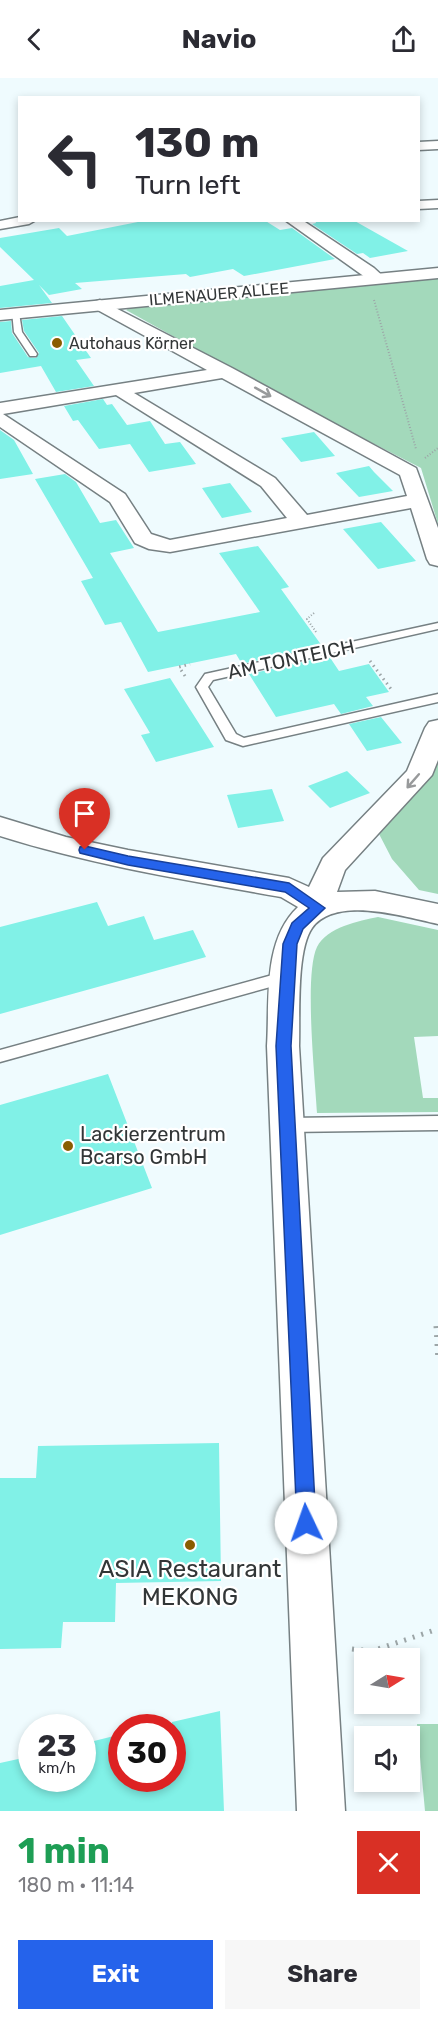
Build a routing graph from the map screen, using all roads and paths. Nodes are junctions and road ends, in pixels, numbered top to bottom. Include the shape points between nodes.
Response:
1 (438, 145) edge
2 (420, 146) edge
3 (438, 204) edge
4 (420, 205) edge
5 (18, 222) edge
6 (295, 222) edge
7 (0, 225) edge
8 (438, 273) edge
9 (378, 279) junction
10 (100, 305) junction
11 (8, 314) edge
12 (33, 354) dead end
13 (226, 372) junction
14 (118, 389) junction
15 (0, 409) edge
16 (0, 419) edge
17 (417, 454) dead end
18 (419, 500) junction
19 (301, 521) junction
20 (438, 559) edge
21 (314, 613) dead end
22 (438, 626) edge
23 (320, 638) dead end
24 (438, 698) edge
25 (438, 728) edge
26 (0, 826) edge
27 (319, 908) junction
28 (438, 914) edge
29 (286, 977) junction
30 (0, 1056) edge
31 (438, 1123) edge
32 (287, 1125) junction
33 (436, 1326) dead end
34 (438, 1361) edge
35 (438, 1629) edge
36 (312, 1644) junction
37 (321, 1811) edge

1 - 2 street
3 - 4 street
5 - 7 street
6 - 9 street
8 - 9 street, ILMENAUER ALLEE
9 - 10 street, ILMENAUER ALLEE
9 - 17 path via 370,287
10 - 11 street, ILMENAUER ALLEE
10 - 13 street
11 - 12 lane
13 - 14 street
13 -> 18 street via 409,472
14 - 15 street
14 - 19 street via 268,482
16 - 19 street via 118,498 142,538 157,544 170,546
18 - 19 street
18 - 20 street
21 - 23 path via 307,619
22 - 24 lane, AM TONTEICH via 209,677 202,687 231,737 243,742
25 -> 27 street via 419,775 333,865
26 - 27 street via 63,846 128,860 289,888
27 - 28 street via 352,899
27 - 29 street via 297,926 290,944
29 - 30 lane
29 - 32 street
31 - 32 lane
32 - 36 street
33 - 34 path
35 - 36 path via 372,1651
36 - 37 street

